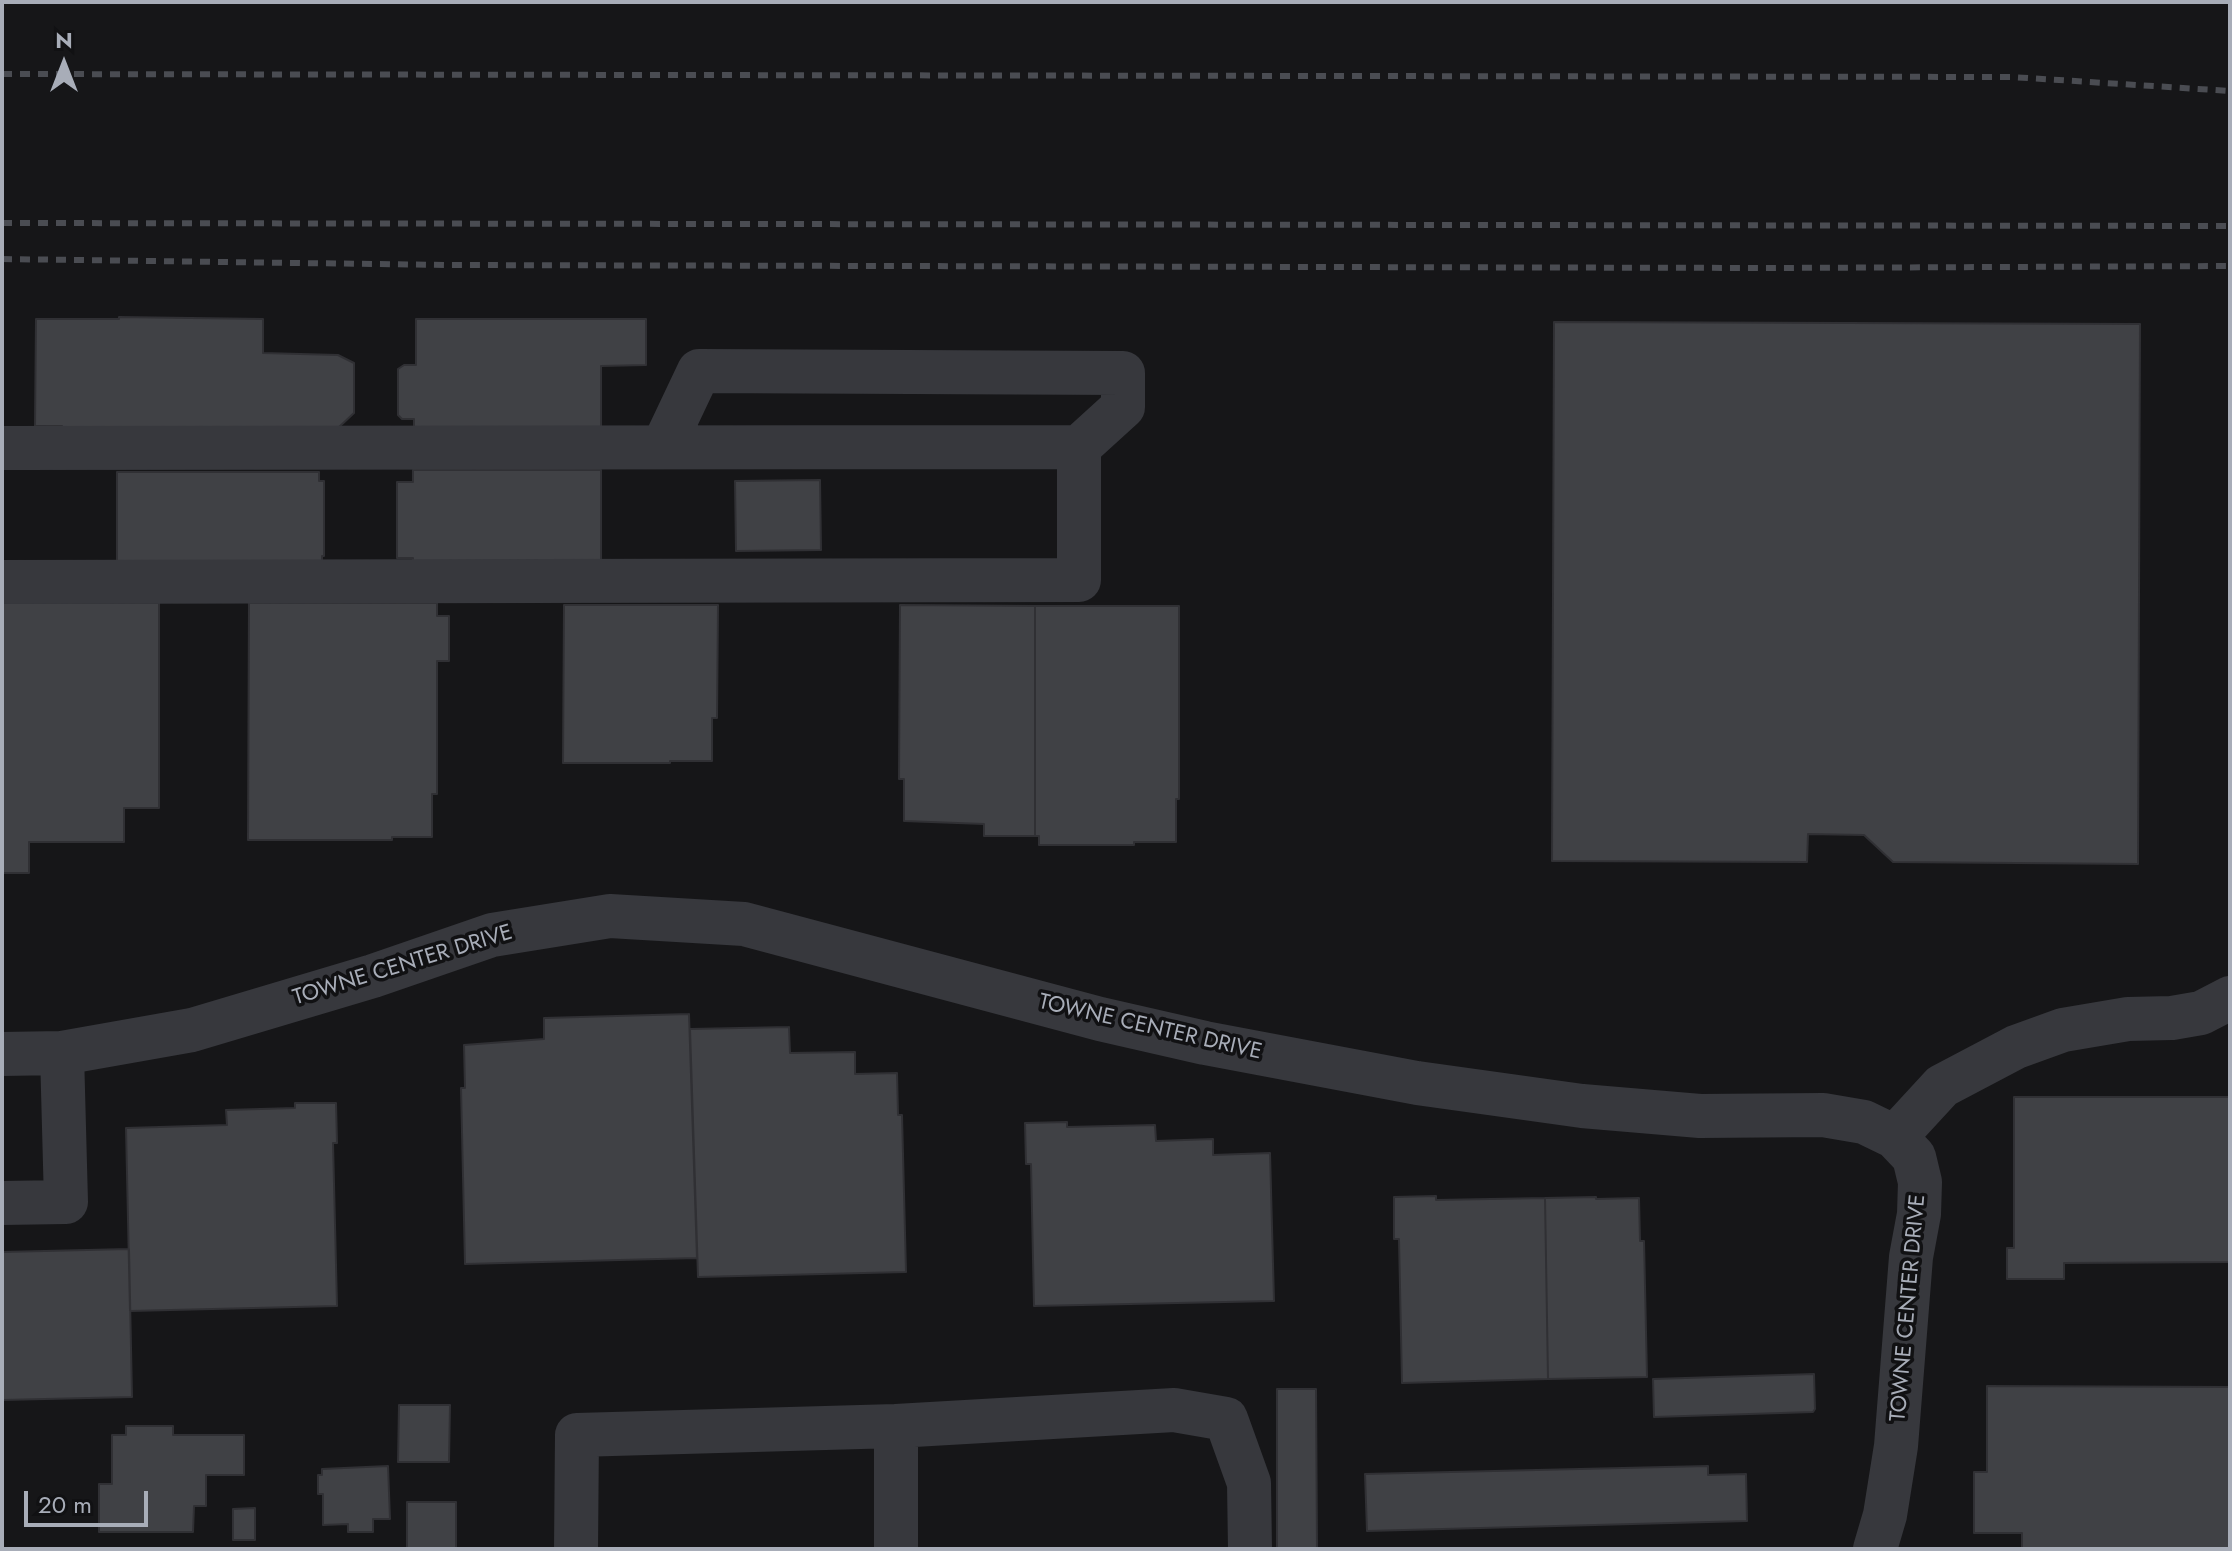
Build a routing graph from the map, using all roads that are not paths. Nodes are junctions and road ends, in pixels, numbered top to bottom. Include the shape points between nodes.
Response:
1 (663, 447) junction
2 (1079, 447) junction
3 (2, 448) edge
4 (2, 582) edge
5 (2230, 998) edge
6 (62, 1053) junction
7 (2, 1054) edge
8 (1895, 1137) junction
9 (2, 1203) edge
10 (896, 1426) junction
11 (576, 1549) edge
12 (896, 1549) edge
13 (1250, 1549) edge
14 (1875, 1549) edge

1 - 2 street
1 - 2 street via 699,371 1123,373 1123,407
1 - 3 street
2 - 4 street via 1079,580
5 - 8 street via 2201,1013 2063,1030 2016,1047 1942,1086
6 - 7 street, TOWNE CENTER DRIVE
6 - 8 street, TOWNE CENTER DRIVE via 192,1030 506,932 610,916 744,924 1100,1019 1417,1083 1700,1116 1823,1115 1864,1122
6 - 9 street via 66,1202
8 - 14 street, TOWNE CENTER DRIVE via 1914,1157 1919,1214 1896,1446
10 - 11 street via 577,1435
10 - 12 street
10 - 13 street via 1174,1410 1226,1419 1249,1483

